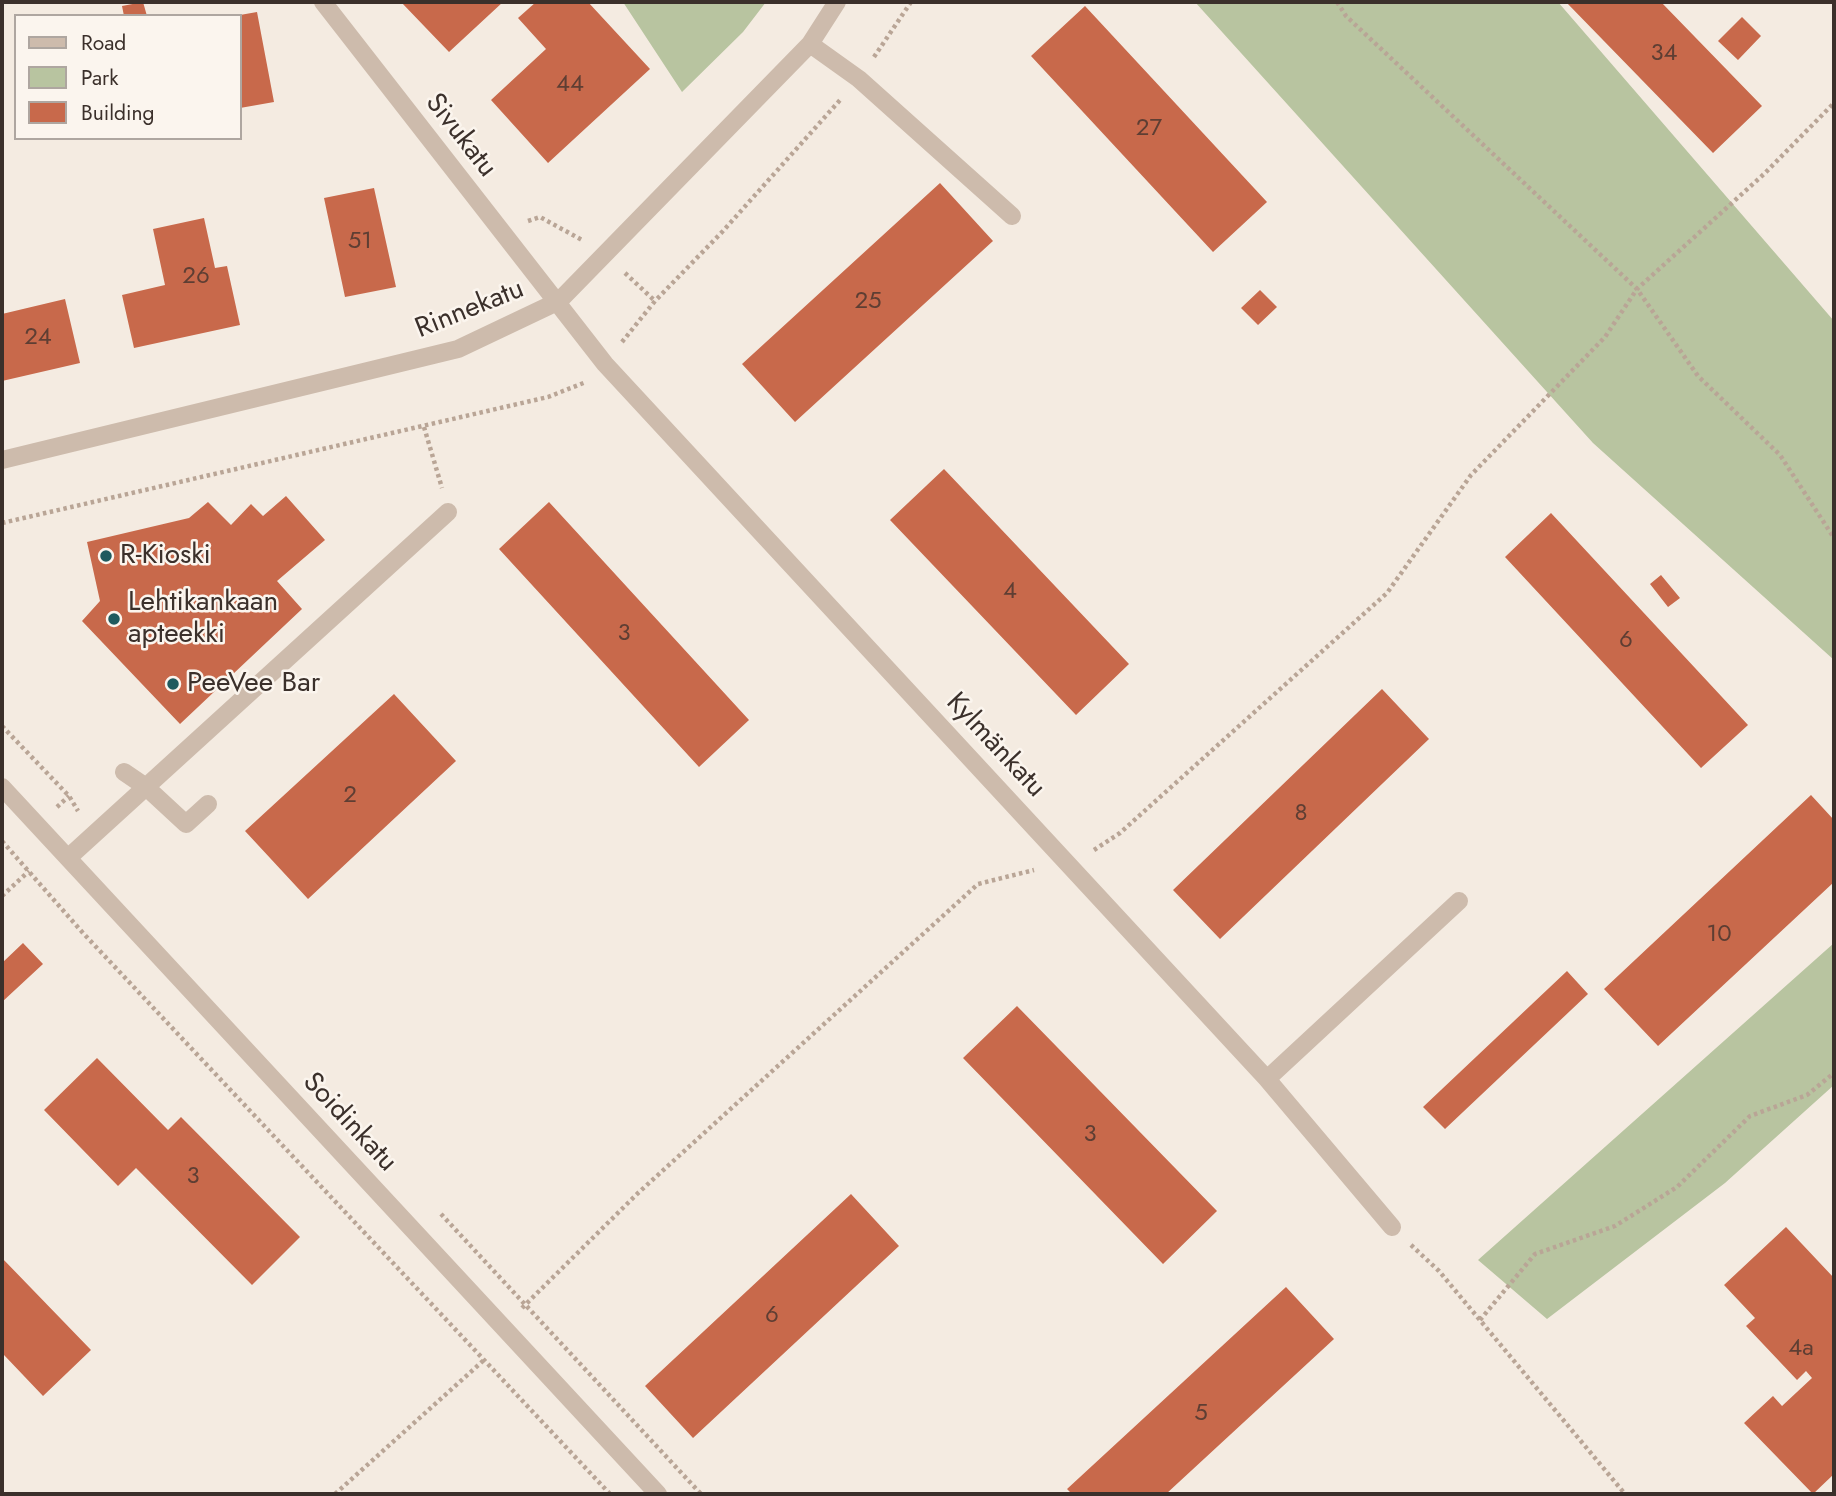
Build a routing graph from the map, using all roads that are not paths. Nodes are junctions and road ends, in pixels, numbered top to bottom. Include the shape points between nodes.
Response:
1 (323, 2) edge
2 (837, 2) edge
3 (810, 44) junction
4 (1012, 216) dead end
5 (559, 301) junction
6 (2, 460) edge
7 (449, 512) road end
8 (124, 772) dead end
9 (2, 787) edge
10 (146, 787) junction
11 (208, 804) dead end
12 (69, 857) junction
13 (1460, 901) dead end
14 (1268, 1079) junction
15 (1392, 1227) road end
16 (659, 1494) edge

1 - 5 street, Sivukatu
2 - 3 street, Rinnekatu
3 - 4 street via 859,79
3 - 5 street, Rinnekatu
5 - 6 street, Rinnekatu via 457,349
5 - 14 street, Kylmänkatu via 605,364
7 - 10 street
8 - 10 street
9 - 12 street, Soidinkatu
10 - 11 street via 186,824
10 - 12 street
12 - 16 street, Soidinkatu
13 - 14 street
14 - 15 street, Kylmänkatu

